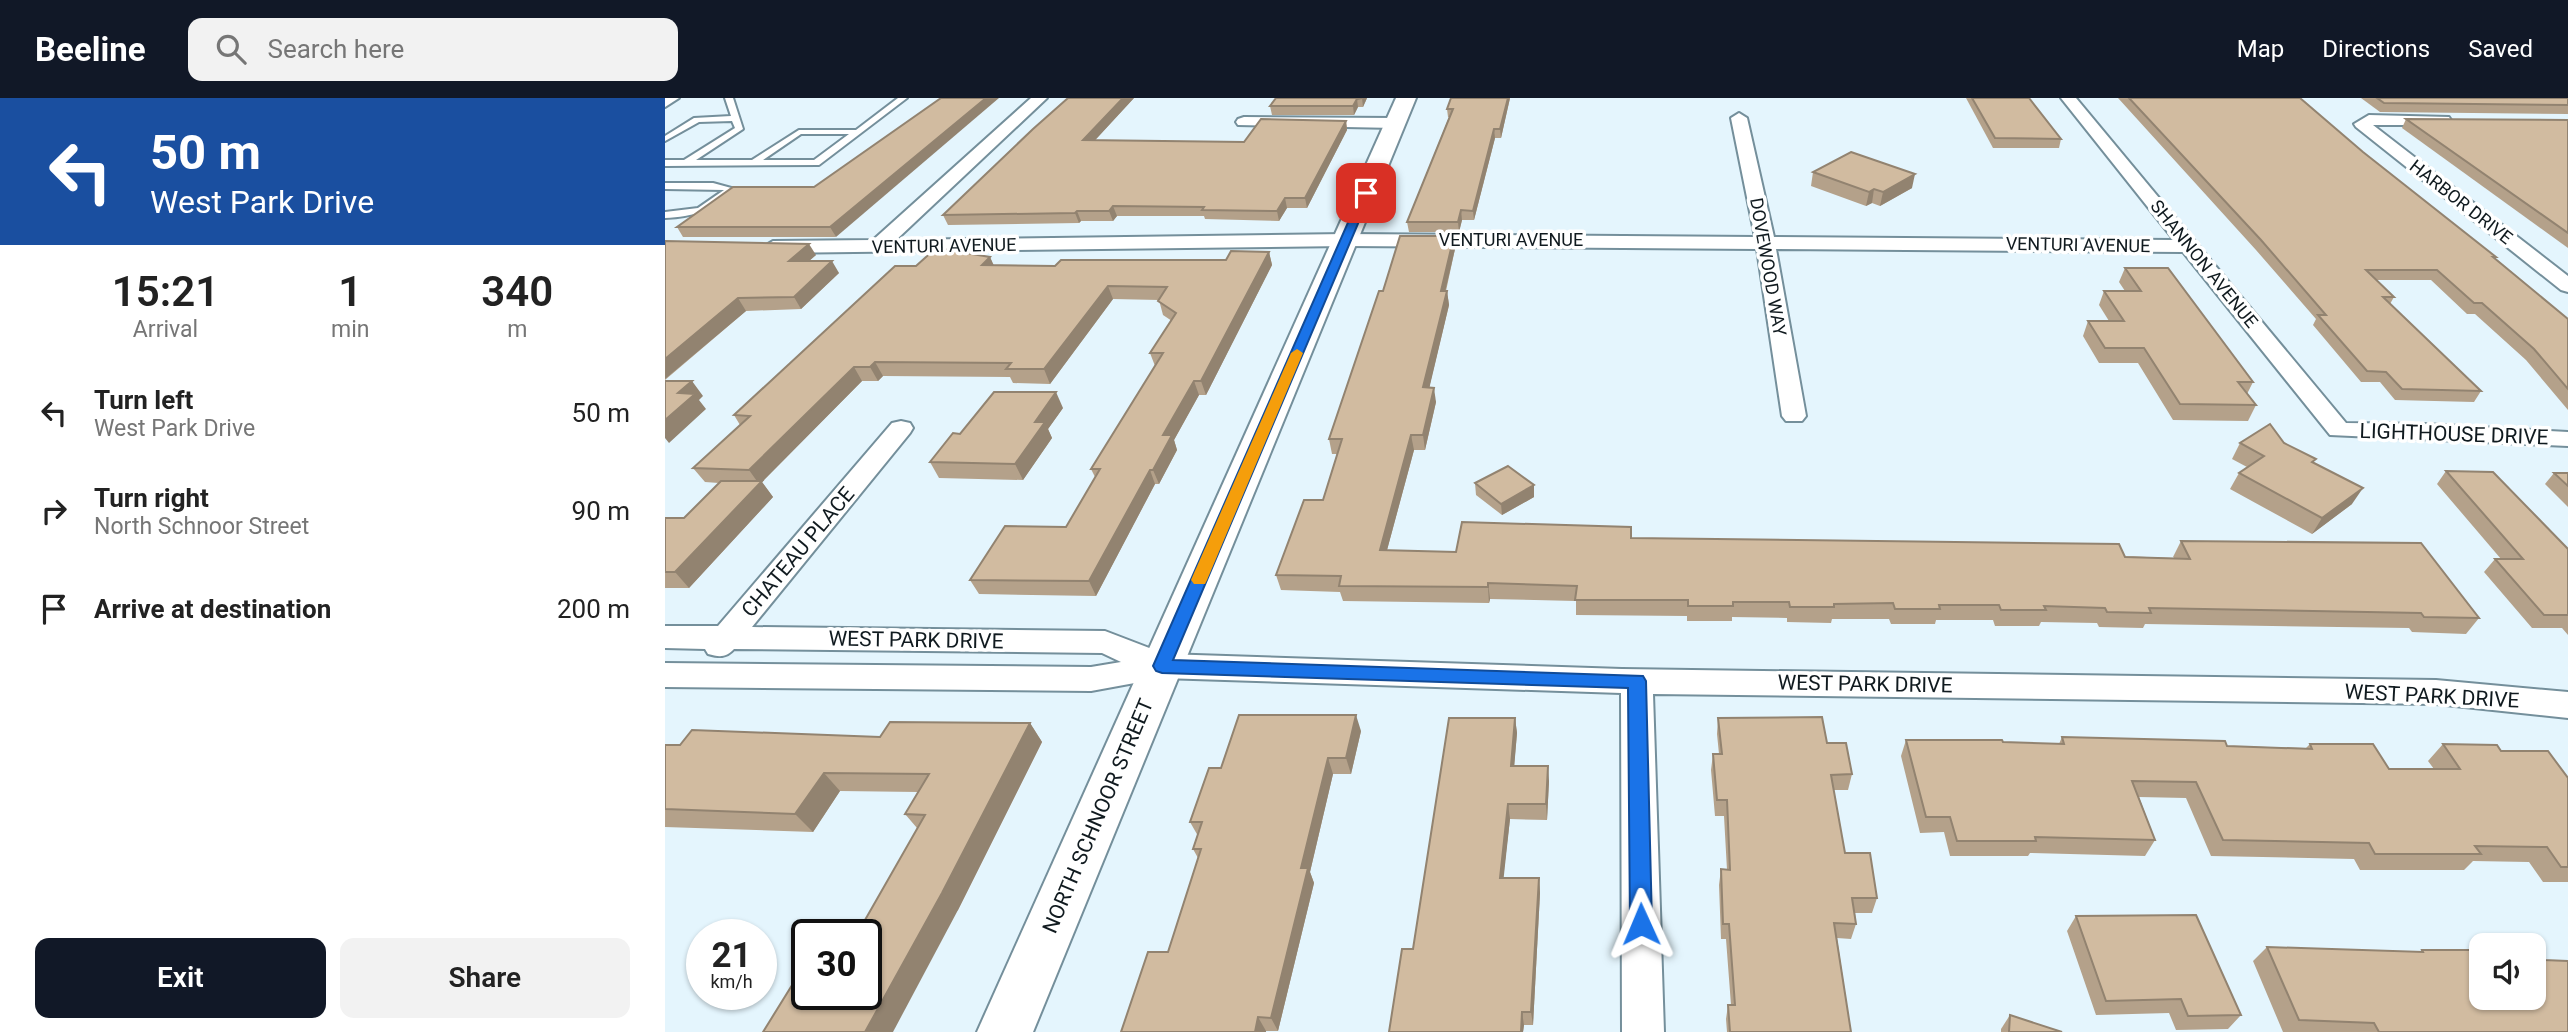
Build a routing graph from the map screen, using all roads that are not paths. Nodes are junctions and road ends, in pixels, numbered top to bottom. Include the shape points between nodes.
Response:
1 (672, 98) edge
2 (729, 98) edge
3 (903, 98) edge
4 (1040, 98) edge
5 (2068, 98) edge
6 (665, 102) edge
7 (1401, 111) edge
8 (1739, 117) dead end
9 (736, 118) junction
10 (2462, 120) edge
11 (1244, 122) dead end
12 (857, 132) junction
13 (665, 139) edge
14 (665, 163) edge
15 (686, 163) junction
16 (754, 163) junction
17 (665, 186) edge
18 (665, 215) edge
19 (1346, 240) junction
20 (1765, 241) junction
21 (2189, 246) junction
22 (758, 247) edge
23 (877, 247) junction
24 (2568, 286) edge
25 (1794, 416) dead end
26 (901, 428) dead end
27 (2339, 430) joint
28 (2568, 439) edge
29 (665, 637) edge
30 (726, 638) junction
31 (1162, 666) junction
32 (680, 675) edge
33 (1637, 681) junction
34 (2568, 705) edge
35 (1005, 1032) edge
36 (1643, 1032) edge

1 - 6 street
2 - 9 lane
3 - 12 lane
4 - 23 street
5 - 21 street, SHANNON AVENUE
7 - 11 street
7 - 19 street, NORTH SCHNOOR STREET
8 - 20 street, DOVEWOOD WAY
9 - 13 lane via 697,120
9 - 15 lane via 739,129
10 - 24 street, HARBOR DRIVE via 2369,120 2361,124
12 - 16 lane via 799,132
12 - 16 lane via 816,163
14 - 15 lane
15 - 16 lane
17 - 18 lane via 731,189 701,212
19 - 20 street, VENTURI AVENUE
19 - 23 street, VENTURI AVENUE
19 - 31 street, NORTH SCHNOOR STREET
20 - 21 street, VENTURI AVENUE
20 - 25 street, DOVEWOOD WAY
21 - 27 street, SHANNON AVENUE
22 - 23 street, VENTURI AVENUE
26 - 30 street, CHATEAU PLACE
27 - 28 street, LIGHTHOUSE DRIVE
29 - 30 street, WEST PARK DRIVE
30 - 31 street, WEST PARK DRIVE via 1105,642
30 - 32 street, CHATEAU PLACE
31 - 32 street, WEST PARK DRIVE via 1091,679
31 - 33 street, WEST PARK DRIVE
31 - 35 street, NORTH SCHNOOR STREET
33 - 34 street, WEST PARK DRIVE via 2436,692
33 - 36 street

